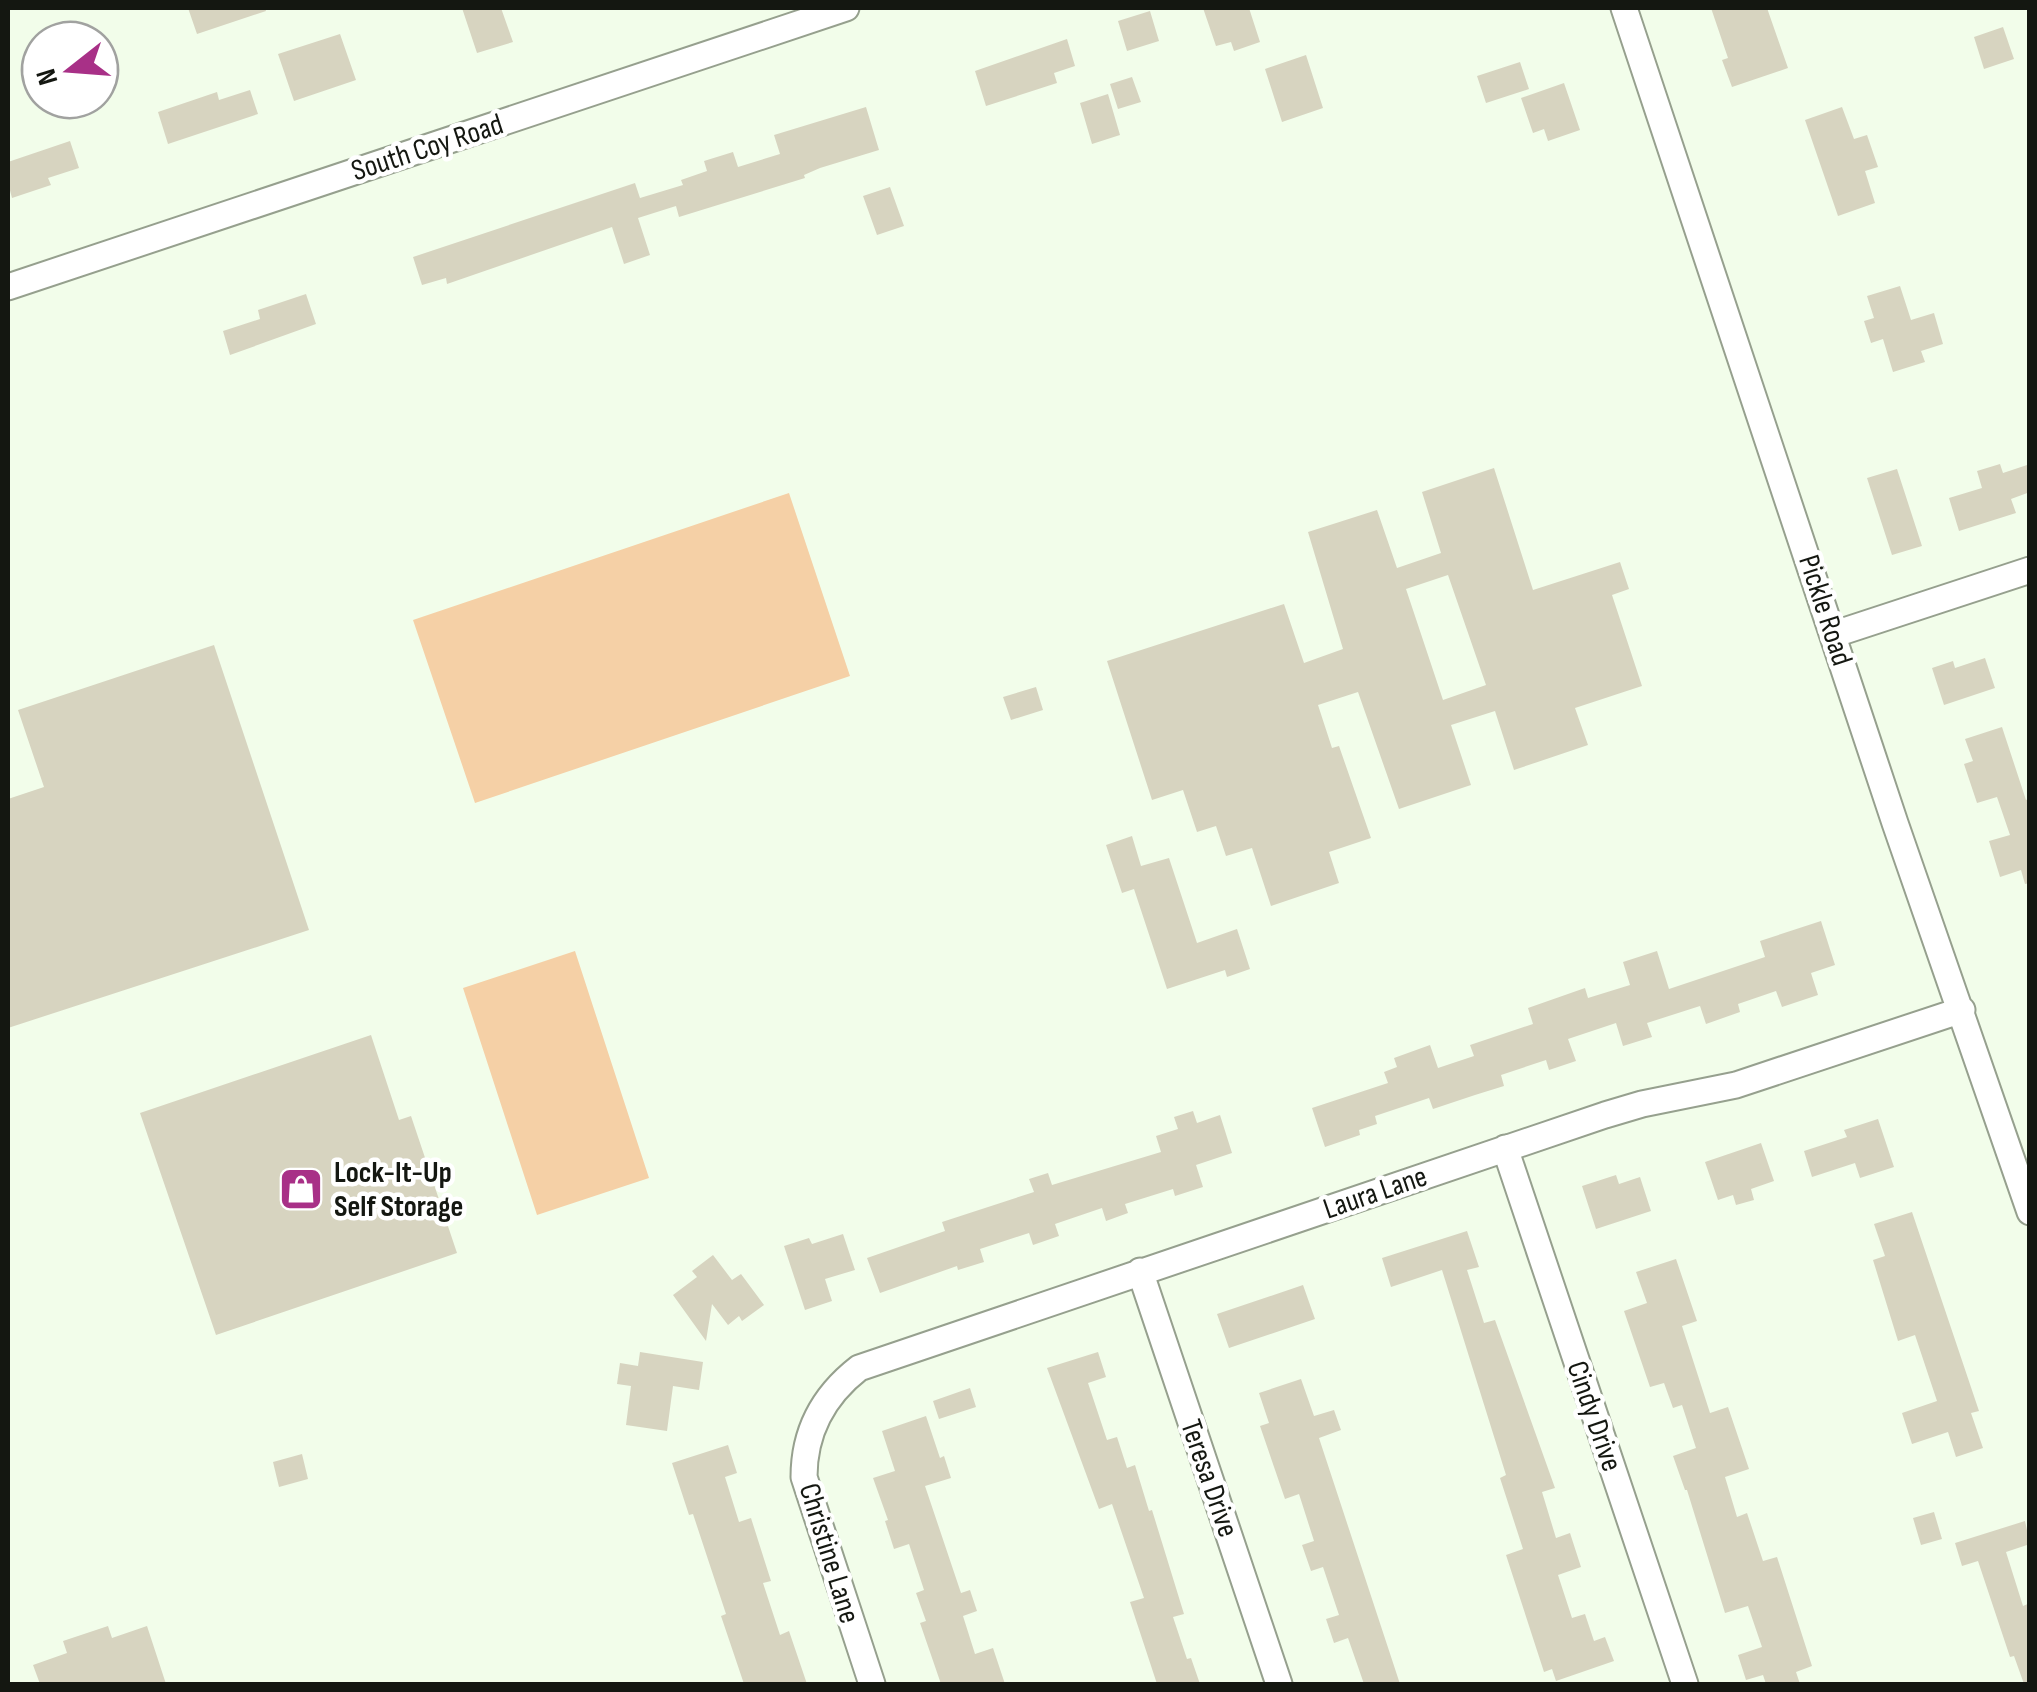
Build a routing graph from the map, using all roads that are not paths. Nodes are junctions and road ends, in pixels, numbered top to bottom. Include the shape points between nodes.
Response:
1 (846, 8) edge
2 (1624, 8) edge
3 (8, 288) edge
4 (2030, 570) edge
5 (1835, 634) junction
6 (1962, 1010) junction
7 (1505, 1148) junction
8 (2030, 1212) edge
9 (1140, 1272) junction
10 (815, 1420) joint
11 (872, 1684) edge
12 (1279, 1684) edge
13 (1686, 1684) edge

1 - 3 street, South Coy Road
2 - 5 street, Pickle Road
4 - 5 street
5 - 6 street, Pickle Road
6 - 7 street, Laura Lane via 1736,1085 1642,1104
6 - 8 street, Pickle Road
7 - 9 street, Laura Lane
7 - 13 street, Cindy Drive
9 - 10 street, Laura Lane via 859,1368
9 - 12 street, Teresa Drive
10 - 11 street, Christine Lane via 804,1455 809,1501

